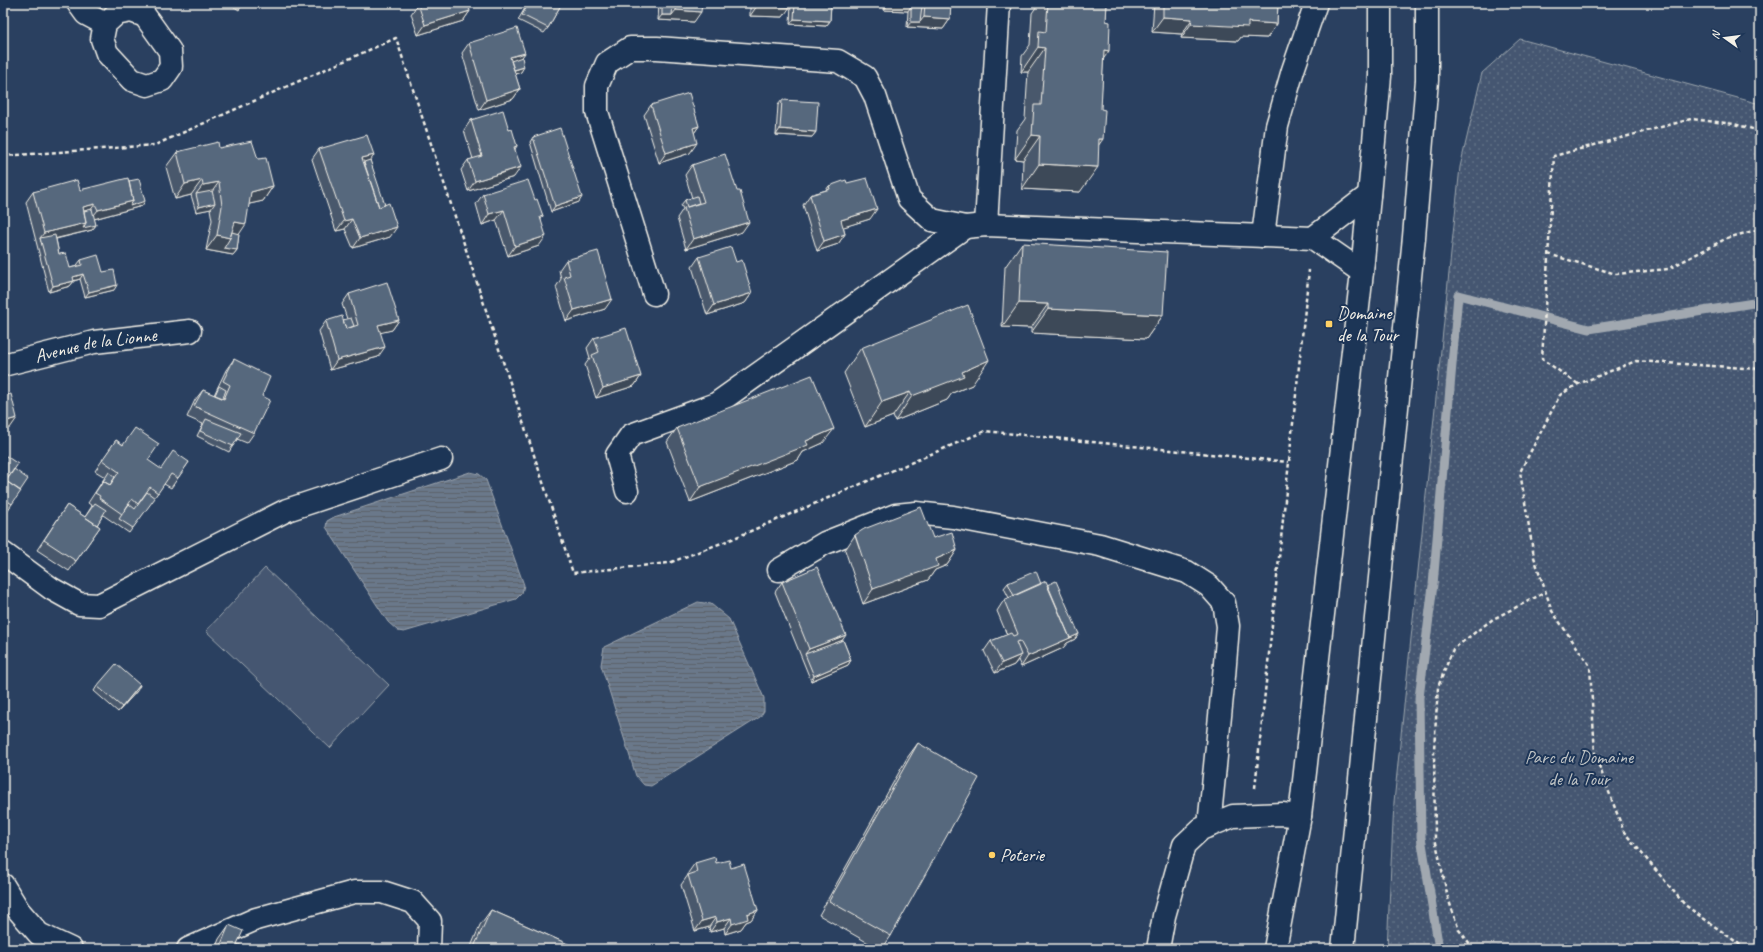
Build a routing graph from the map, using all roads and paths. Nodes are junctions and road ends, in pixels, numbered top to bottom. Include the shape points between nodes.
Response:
1 (78, 3) edge
2 (999, 3) edge
3 (1316, 3) edge
4 (1380, 3) edge
5 (1427, 3) edge
6 (105, 24) dead end
7 (1760, 131) edge
8 (3, 156) edge
9 (1369, 195) junction
10 (986, 225) junction
11 (965, 227) junction
12 (1760, 229) edge
13 (1263, 236) junction
14 (1313, 238) junction
15 (1548, 254) junction
16 (1362, 272) junction
17 (654, 294) dead end
18 (190, 331) dead end
19 (3, 365) edge
20 (1760, 369) edge
21 (1578, 384) junction
22 (441, 459) dead end
23 (1288, 462) junction
24 (627, 491) dead end
25 (3, 553) edge
26 (779, 570) dead end
27 (1546, 592) junction
28 (1252, 816) junction
29 (1300, 816) junction
30 (1209, 826) junction
31 (3, 885) edge
32 (71, 949) edge
33 (188, 949) edge
34 (429, 949) edge
35 (1158, 949) edge
36 (1275, 949) edge
37 (1343, 949) edge
38 (1474, 949) edge
39 (1746, 949) edge

1 - 6 main road via 86,14
2 - 10 main road
3 - 13 main road via 1277,126
4 - 9 main road via 1380,76
5 - 37 main road via 1427,80 1414,236
7 - 15 path via 1734,124 1691,118 1554,156
8 - 23 path via 155,145 396,38 573,574 670,563 986,431
9 - 14 main road
9 - 16 main road
10 - 11 main road
10 - 13 main road
11 - 17 main road via 932,220 909,199 875,96 865,77 838,61 630,48 607,63 597,86 597,112
11 - 24 main road via 716,404 631,435 616,455
12 - 15 path via 1727,238 1668,269 1616,274
13 - 14 main road
14 - 16 main road
14 - 23 path
15 - 21 path via 1542,359
16 - 29 main road
18 - 19 main road, Avenue de la Lionne via 94,342
20 - 21 path via 1636,361
21 - 27 path via 1560,395 1520,472 1534,557
22 - 25 main road via 286,510 99,605 79,604 52,589
23 - 28 path
26 - 30 main road via 825,543 896,515 916,513 953,516 1100,545 1187,572 1208,586 1224,603 1228,626
27 - 38 path via 1493,620 1453,650 1438,687 1434,750 1435,838 1448,898 1459,930
27 - 39 path via 1552,611 1590,666 1594,755 1624,832 1685,905
28 - 29 main road
28 - 30 main road via 1233,816
29 - 36 main road
30 - 35 main road via 1201,829 1184,846 1164,916
31 - 32 main road via 19,911 39,934
33 - 34 main road via 256,919 354,892 382,892 413,902 430,921

